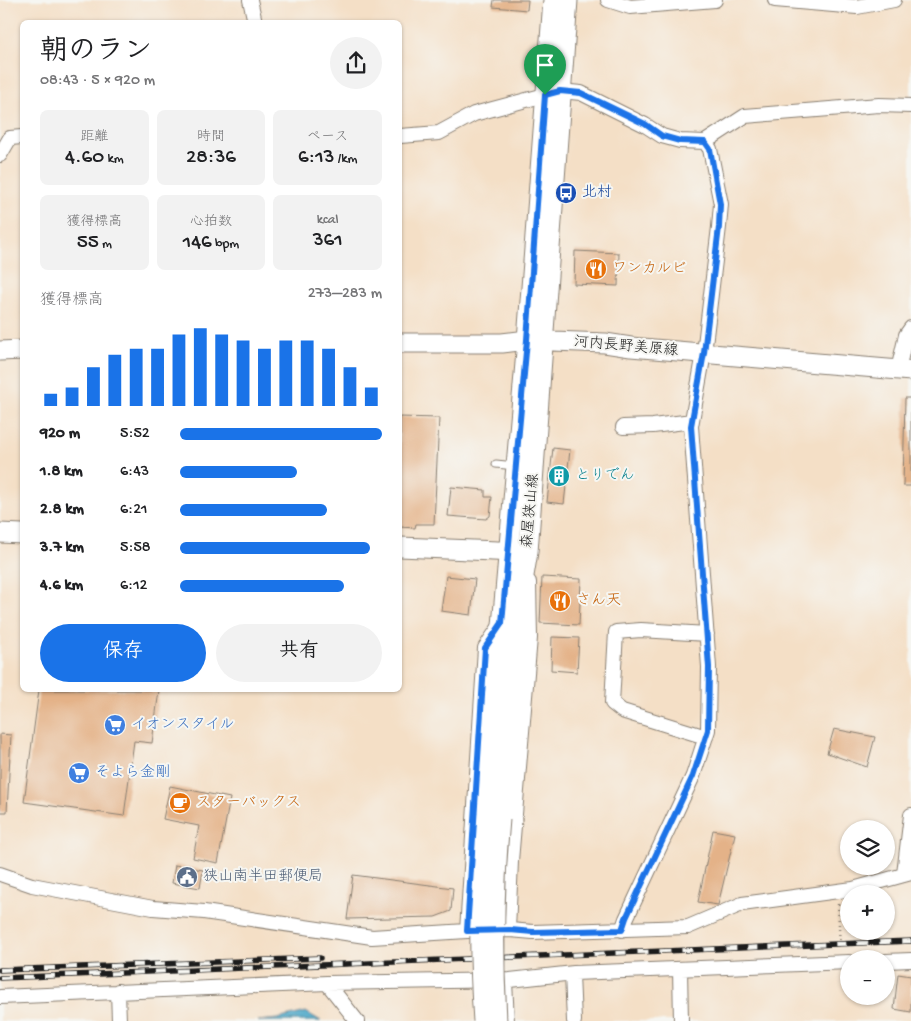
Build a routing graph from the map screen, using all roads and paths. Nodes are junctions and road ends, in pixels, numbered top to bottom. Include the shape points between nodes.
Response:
1 (250, 0) edge
2 (553, 0) edge
3 (568, 0) edge
4 (608, 0) edge
5 (715, 0) edge
6 (775, 0) edge
7 (894, 0) edge
8 (254, 20) edge
9 (552, 93) junction
10 (911, 106) edge
11 (402, 136) edge
12 (20, 137) edge
13 (705, 142) junction
14 (0, 155) edge
15 (911, 328) edge
16 (536, 341) junction
17 (402, 343) edge
18 (0, 350) edge
19 (20, 350) edge
20 (704, 353) junction
21 (904, 371) edge
22 (692, 421) junction
23 (623, 426) dead end
24 (496, 464) dead end
25 (516, 466) junction
26 (0, 533) edge
27 (20, 534) edge
28 (402, 547) edge
29 (508, 551) junction
30 (528, 552) junction
31 (502, 623) junction
32 (707, 634) junction
33 (706, 737) junction
34 (911, 815) edge
35 (492, 820) junction
36 (0, 874) edge
37 (907, 874) edge
38 (837, 891) junction
39 (508, 930) junction
40 (622, 930) junction
41 (467, 931) junction
42 (844, 950) edge
43 (911, 960) edge
44 (895, 961) edge
45 (840, 962) edge
46 (680, 969) junction
47 (572, 974) junction
48 (477, 981) junction
49 (505, 981) junction
50 (327, 983) junction
51 (118, 992) junction
52 (0, 997) edge
53 (119, 1021) edge
54 (357, 1021) edge
55 (482, 1021) edge
56 (497, 1021) edge
57 (508, 1021) edge
58 (574, 1021) edge
59 (682, 1021) edge

1 - 8 street
2 - 9 main road, 森屋狭山線
3 - 9 main road, 森屋狭山線
4 - 5 street via 630,8
6 - 7 street via 857,7
9 - 11 street via 474,114 439,133
9 - 13 street via 581,93 645,124 662,136
9 - 16 main road, 森屋狭山線
10 - 13 street via 879,105 745,116
12 - 14 street via 10,138
13 - 20 street via 710,149 720,204
15 - 21 street via 906,335
16 - 17 main road, 河内長野美原線
16 - 20 main road, 河内長野美原線 via 605,343
16 - 25 main road, 森屋狭山線
16 - 30 main road, 森屋狭山線
18 - 19 main road
20 - 21 main road, 河内長野美原線
20 - 22 street
22 - 23 street
22 - 32 street
24 - 25 lane
25 - 29 main road, 森屋狭山線
26 - 27 main road
28 - 29 main road
29 - 30 main road
29 - 31 main road, 森屋狭山線
30 - 35 main road, 森屋狭山線 via 515,629
30 - 39 street via 530,638
31 - 35 main road, 森屋狭山線
31 - 41 street via 485,648
32 - 33 street via 709,698
32 - 33 street via 641,630 616,632 612,703 622,712
33 - 40 street via 693,776
34 - 37 street
35 - 55 main road, 森屋狭山線, bridge via 479,898
35 - 56 main road, 森屋狭山線, bridge via 496,878
36 - 41 street via 32,885 153,908 204,912 372,937
37 - 38 street
38 - 40 street via 742,904 688,926
38 - 42 path
39 - 40 street
39 - 41 street
43 - 44 street
45 - 46 street
46 - 47 street
46 - 59 street
47 - 49 street
47 - 58 street
48 - 49 street
48 - 50 street
48 - 55 street
49 - 57 street
50 - 51 street
50 - 54 street
51 - 52 street
51 - 53 street

